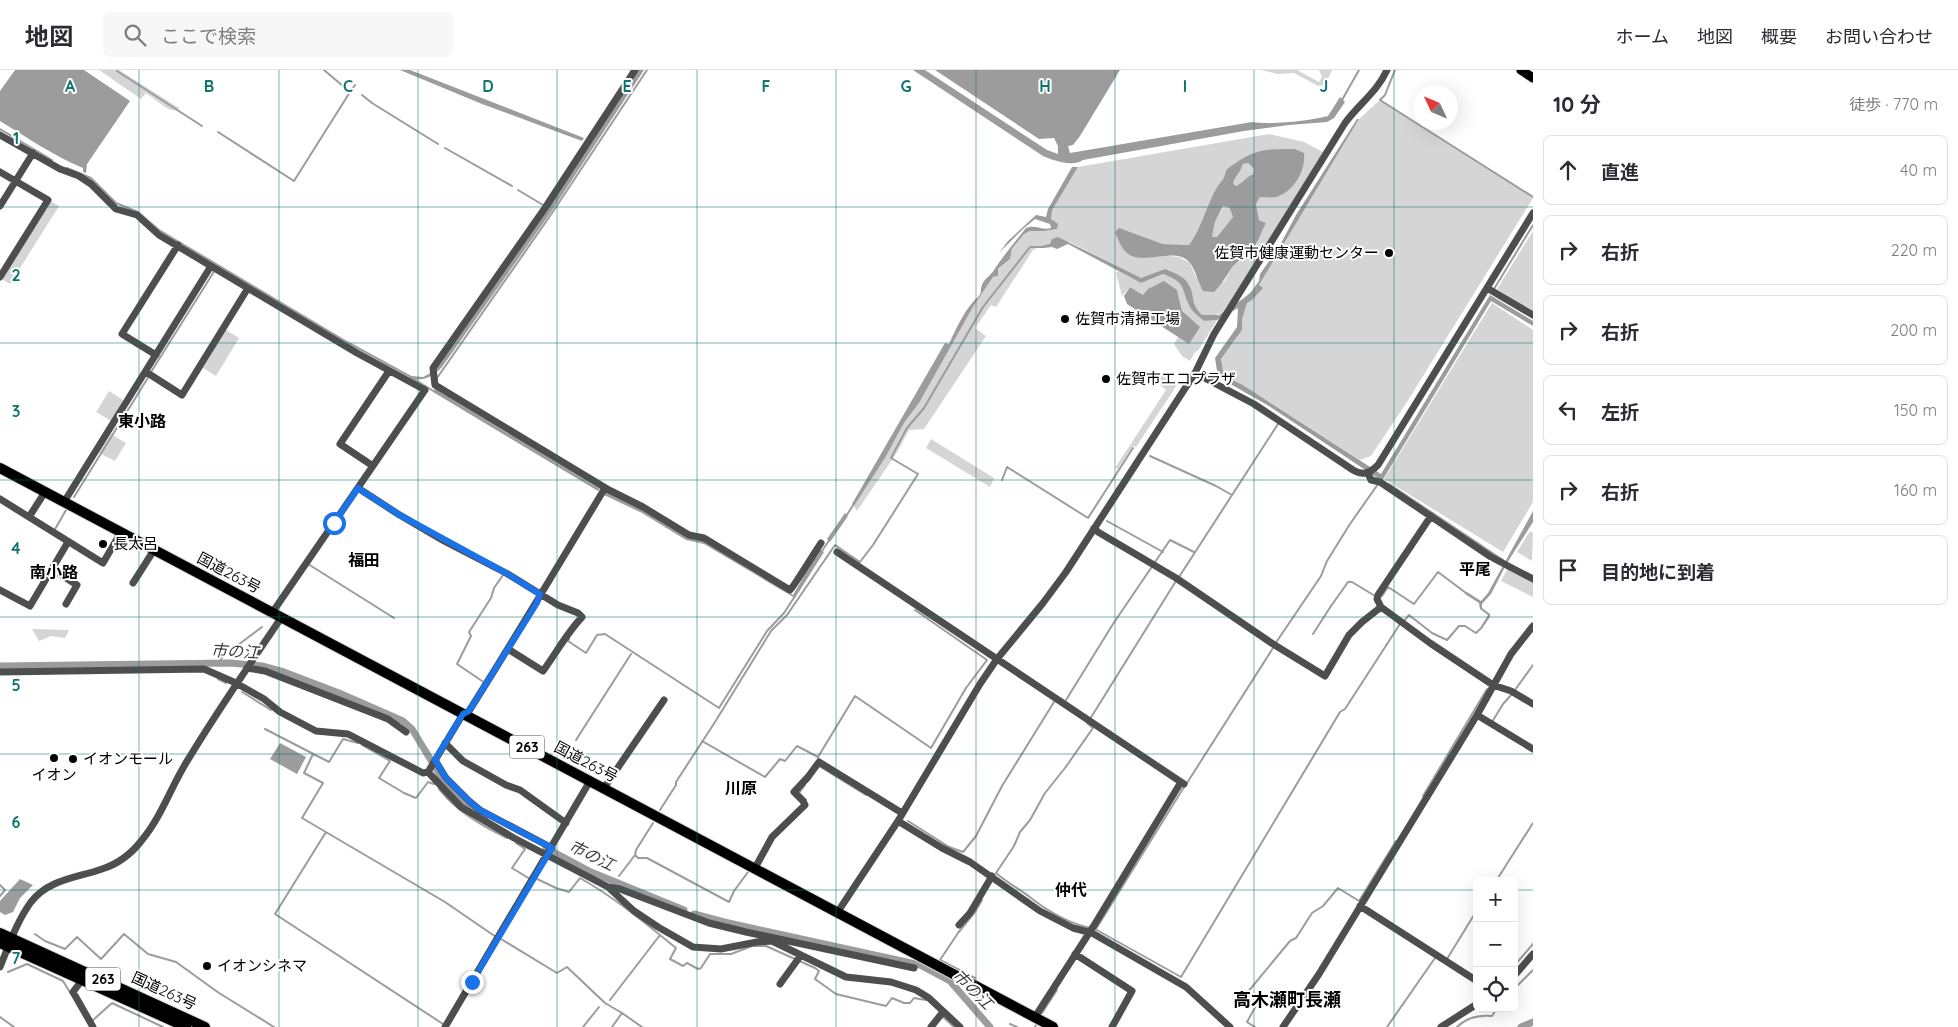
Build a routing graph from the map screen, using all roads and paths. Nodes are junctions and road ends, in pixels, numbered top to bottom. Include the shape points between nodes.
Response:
1 (635, 70) edge
2 (1387, 70) edge
3 (1521, 70) edge
4 (1533, 78) edge
5 (0, 135) edge
6 (33, 152) junction
7 (0, 172) edge
8 (15, 182) junction
9 (0, 206) edge
10 (1533, 213) edge
11 (178, 245) junction
12 (214, 268) junction
13 (0, 277) edge
14 (248, 288) junction
15 (1490, 290) junction
16 (1533, 315) edge
17 (156, 355) junction
18 (389, 371) junction
19 (1195, 373) junction
20 (148, 374) junction
21 (373, 466) junction
22 (0, 468) edge
23 (1368, 473) junction
24 (360, 489) junction
25 (603, 491) junction
26 (45, 492) junction
27 (0, 499) edge
28 (64, 502) junction
29 (1431, 516) junction
30 (28, 517) junction
31 (1094, 528) junction
32 (121, 532) junction
33 (68, 542) junction
34 (821, 542) dead end
35 (154, 550) junction
36 (837, 552) dead end
37 (52, 569) junction
38 (1533, 579) edge
39 (134, 583) dead end
40 (0, 590) edge
41 (540, 594) junction
42 (66, 604) dead end
43 (1380, 606) junction
44 (276, 616) junction
45 (1533, 626) edge
46 (510, 650) junction
47 (997, 659) junction
48 (247, 668) junction
49 (0, 672) edge
50 (236, 683) junction
51 (1494, 685) junction
52 (664, 700) dead end
53 (1533, 704) edge
54 (463, 714) junction
55 (1477, 714) junction
56 (406, 732) dead end
57 (445, 743) junction
58 (1533, 749) edge
59 (435, 760) junction
60 (429, 770) junction
61 (590, 781) junction
62 (604, 788) junction
63 (902, 814) junction
64 (898, 820) junction
65 (566, 823) junction
66 (552, 848) junction
67 (547, 856) junction
68 (755, 868) junction
69 (993, 877) junction
70 (608, 887) junction
71 (1360, 906) junction
72 (837, 913) junction
73 (959, 925) dead end
74 (1092, 931) junction
75 (0, 933) edge
76 (7, 943) edge
77 (1533, 954) edge
78 (1078, 955) junction
79 (799, 958) junction
80 (0, 967) edge
81 (914, 968) dead end
82 (1518, 971) edge
83 (1473, 978) edge
84 (82, 980) junction
85 (780, 984) dead end
86 (1473, 1007) edge
87 (941, 1014) junction
88 (1035, 1017) junction
89 (92, 1024) edge
90 (446, 1025) edge
91 (186, 1027) edge
92 (205, 1027) edge
93 (931, 1027) edge
94 (960, 1027) edge
95 (1053, 1027) edge
96 (1112, 1027) edge
97 (1230, 1027) edge
98 (1283, 1027) edge
99 (1441, 1027) edge

1 - 25 street via 583,152 433,368 435,385
2 - 19 street via 1375,91 1345,123 1226,315
3 - 4 main road
5 - 6 street
6 - 8 street
6 - 11 street via 60,169 79,176 116,209 138,216
7 - 8 street
8 - 9 street
8 - 13 street via 48,200
10 - 15 street
11 - 12 street
11 - 17 street via 122,334
12 - 14 street
12 - 17 street
14 - 18 street
14 - 20 street via 182,395
15 - 16 street
15 - 23 street via 1376,467
17 - 20 street
18 - 21 street via 340,444
18 - 21 street via 425,390
19 - 23 street via 1225,387 1353,470 1360,474
19 - 31 street
20 - 28 street
21 - 24 street
22 - 26 highway, 国道263号 / 263
23 - 29 street via 1372,480
24 - 41 street
24 - 44 street
25 - 34 street via 643,507 688,535 704,538 790,590
25 - 41 street
26 - 28 highway, 国道263号 / 263
26 - 30 street
27 - 30 street
28 - 32 highway, 国道263号 / 263
29 - 38 street via 1505,565
29 - 43 street via 1378,597
30 - 33 street
31 - 43 street via 1326,676 1349,635
31 - 47 street via 1049,595
32 - 33 street via 103,563
32 - 35 highway, 国道263号 / 263
33 - 37 street
35 - 39 street
35 - 44 highway, 国道263号 / 263
36 - 47 street
37 - 40 street via 30,606
37 - 42 street via 77,585
41 - 46 street
41 - 46 street via 582,617 543,671
43 - 51 street
44 - 48 street
44 - 54 highway, 国道263号 / 263
45 - 51 street via 1511,654
46 - 54 street via 469,711
47 - 63 street
47 - 74 street via 1182,783
48 - 50 street
48 - 56 street via 264,671 388,719
49 - 50 street via 204,669
50 - 60 street via 316,731 348,734 423,773
50 - 76 street via 142,840 132,851 103,869 54,884 40,893
51 - 53 street
51 - 55 street
52 - 62 street
54 - 57 street
54 - 61 highway, 国道263号 / 263
55 - 58 street
55 - 71 street
57 - 59 street
57 - 65 street via 463,761 520,790
59 - 60 street
59 - 66 street via 446,778 480,810
60 - 67 street via 461,808
61 - 62 highway, 国道263号 / 263
61 - 65 street
62 - 68 highway, 国道263号 / 263
63 - 64 street
63 - 68 street via 818,764 794,792 804,803 772,837
64 - 69 street
64 - 72 street
65 - 66 street
66 - 67 street
67 - 70 street
67 - 90 street
68 - 72 highway, 国道263号 / 263
69 - 73 street
69 - 74 street via 1048,915 1073,928
70 - 79 street via 658,928 693,947 721,949 772,941
70 - 81 street via 709,923
71 - 83 street
71 - 98 street
72 - 88 highway, 国道263号 / 263
74 - 78 street
74 - 97 street via 1186,987
75 - 76 highway, 国道263号 / 263
76 - 80 street
76 - 84 highway, 国道263号 / 263
76 - 92 highway, 国道263号 / 263
77 - 82 street
78 - 88 street
78 - 96 street via 1132,991
79 - 85 street
79 - 87 street via 846,977 891,982 916,990 929,998
84 - 89 street via 73,992
84 - 91 highway, 国道263号 / 263
86 - 99 street
87 - 93 street
87 - 94 street
88 - 95 highway, 国道263号 / 263

